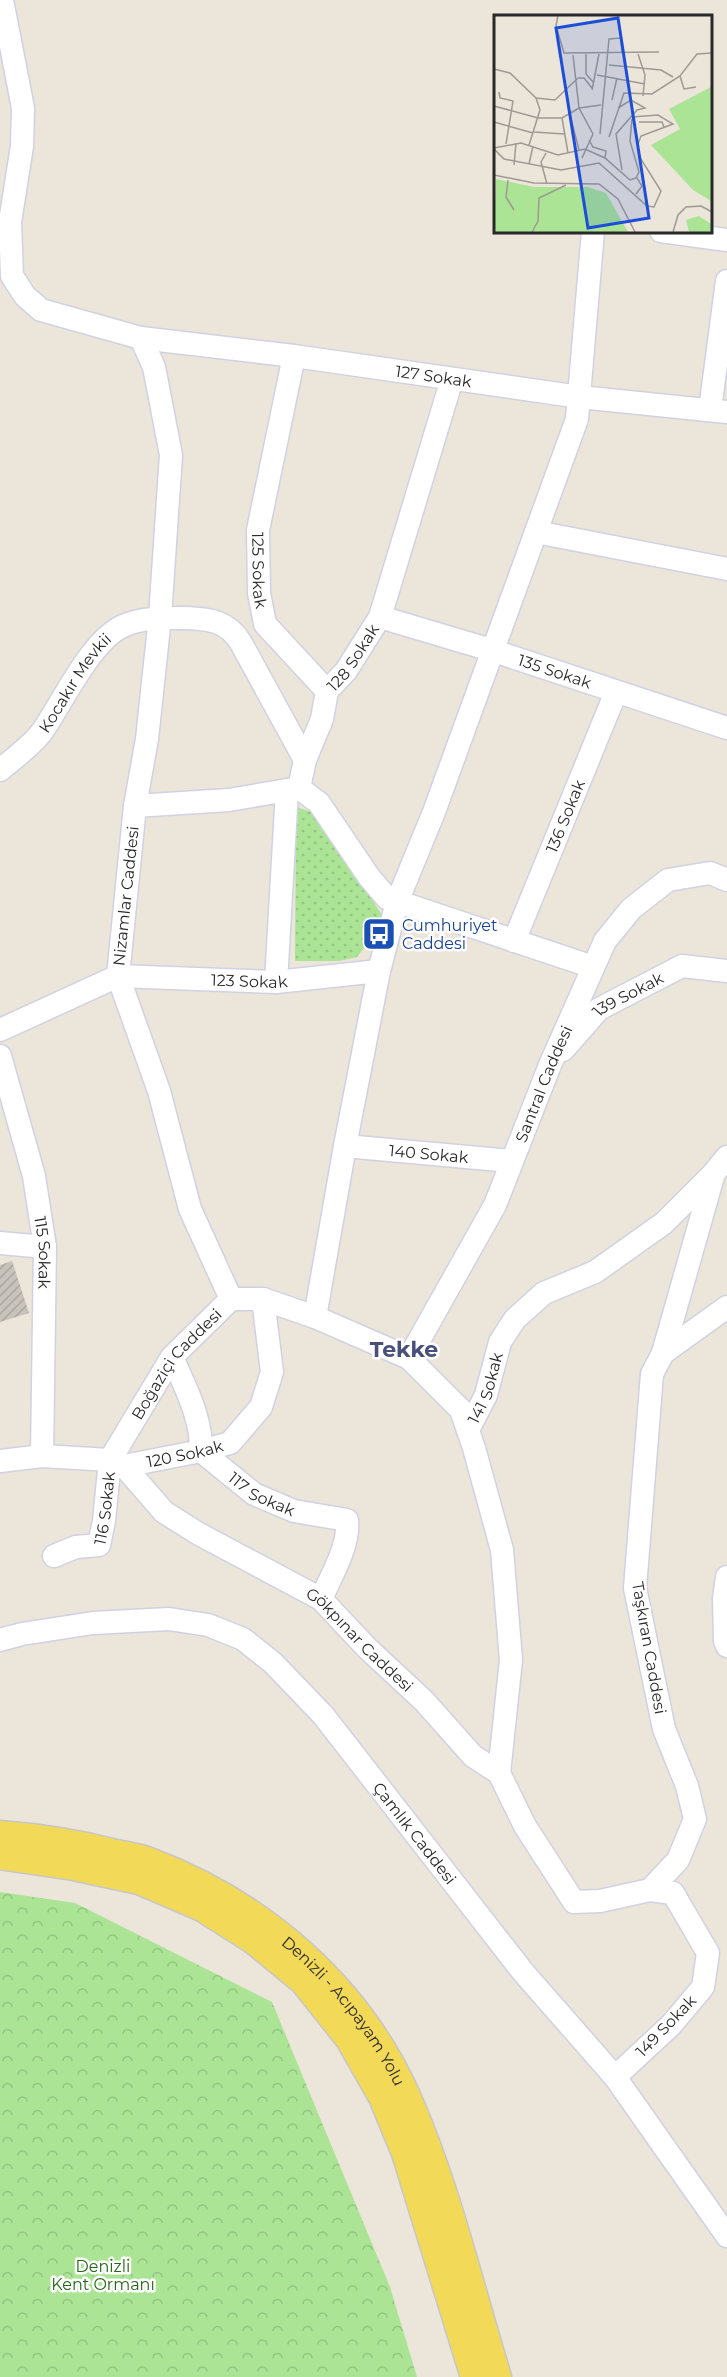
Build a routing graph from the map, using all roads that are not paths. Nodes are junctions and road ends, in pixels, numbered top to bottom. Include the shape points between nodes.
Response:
1 (2, 0) edge
2 (593, 232) edge
3 (668, 232) edge
4 (727, 240) edge
5 (727, 281) edge
6 (141, 338) junction
7 (294, 356) junction
8 (452, 379) junction
9 (580, 397) junction
10 (719, 411) edge
11 (536, 532) junction
12 (727, 569) edge
13 (160, 617) junction
14 (380, 617) junction
15 (491, 650) junction
16 (327, 691) junction
17 (616, 692) junction
18 (727, 728) edge
19 (305, 760) junction
20 (0, 770) edge
21 (293, 789) junction
22 (135, 806) junction
23 (727, 879) edge
24 (397, 902) junction
25 (514, 941) junction
26 (593, 966) junction
27 (380, 971) junction
28 (727, 971) edge
29 (117, 976) junction
30 (276, 982) junction
31 (0, 1030) edge
32 (0, 1056) edge
33 (550, 1065) junction
34 (345, 1146) junction
35 (511, 1161) junction
36 (723, 1168) edge
37 (0, 1243) edge
38 (45, 1247) junction
39 (231, 1299) junction
40 (263, 1299) junction
41 (727, 1307) edge
42 (315, 1317) junction
43 (663, 1353) junction
44 (172, 1357) junction
45 (409, 1358) junction
46 (468, 1430) junction
47 (201, 1451) junction
48 (42, 1456) junction
49 (0, 1461) edge
50 (117, 1463) junction
51 (54, 1556) dead end
52 (727, 1577) edge
53 (321, 1599) junction
54 (0, 1640) edge
55 (727, 1646) edge
56 (499, 1773) junction
57 (0, 1835) edge
58 (0, 1855) edge
59 (650, 1890) junction
60 (615, 2078) junction
61 (727, 2236) edge
62 (475, 2377) edge
63 (496, 2377) edge

1 - 6 street, 127 Sokak via 23,108 22,146 10,222 12,276 25,296 41,310
2 - 9 street
3 - 4 street
5 - 10 street
6 - 7 street, 127 Sokak
6 - 13 street, Nizamlar Caddesi via 154,367 171,455
7 - 8 street, 127 Sokak
7 - 16 street, 125 Sokak via 258,530 259,593 265,624
8 - 9 street, 127 Sokak
8 - 14 street, 128 Sokak
9 - 10 street, 127 Sokak
9 - 11 street via 577,420
11 - 12 street
11 - 15 street
13 - 19 street, Kocakır Mevkii via 207,619 231,630
13 - 20 street, Kocakır Mevkii via 124,626 108,636 39,735
13 - 22 street, Nizamlar Caddesi via 147,739
14 - 15 street, 135 Sokak
14 - 16 street, 128 Sokak via 346,671
15 - 17 street, 135 Sokak
15 - 24 street via 434,812
16 - 19 street, 128 Sokak via 322,719
17 - 18 street, 135 Sokak
17 - 25 street, 136 Sokak
19 - 21 street, 128 Sokak
21 - 22 street via 229,800
21 - 24 street via 319,803 369,877 387,898
21 - 30 street, 128 Sokak
22 - 29 street, Nizamlar Caddesi
23 - 26 street, Santral Caddesi via 710,873 668,880 631,909 605,941
24 - 25 street
24 - 27 street
25 - 26 street
26 - 33 street, Santral Caddesi
27 - 30 street, 123 Sokak
27 - 34 street
28 - 33 street, 139 Sokak via 682,966 599,1009
29 - 30 street, 123 Sokak
29 - 31 street
29 - 39 street, Nizamlar Caddesi via 159,1091 190,1209
32 - 38 street, 115 Sokak via 34,1176
33 - 35 street, Santral Caddesi
34 - 35 street, 140 Sokak
34 - 42 street
35 - 45 street, Santral Caddesi via 495,1205
36 - 43 street, Taşkıran Caddesi
36 - 46 street, 141 Sokak via 664,1223 595,1272 544,1293 515,1319 500,1342 486,1395
37 - 38 street
38 - 48 street, 115 Sokak
39 - 40 street, Boğaziçi Caddesi
39 - 44 street, Boğaziçi Caddesi
40 - 42 street, Boğaziçi Caddesi
40 - 47 street, 120 Sokak via 272,1372 261,1407 230,1443
41 - 43 street
42 - 45 street, Boğaziçi Caddesi
43 - 59 street, Taşkıran Caddesi via 652,1374 635,1588 664,1729 687,1786 694,1819 678,1860
44 - 47 street via 201,1433
44 - 50 street, Boğaziçi Caddesi
45 - 46 street, Boğaziçi Caddesi via 461,1410
46 - 56 street, 141 Sokak via 498,1539 511,1659
47 - 50 street, 120 Sokak
47 - 53 street, 117 Sokak via 254,1494 294,1511 347,1520 348,1529
48 - 49 street
48 - 50 street
50 - 51 street, 116 Sokak via 99,1545 76,1547
50 - 53 street, Gökpınar Caddesi via 164,1512
52 - 55 street
53 - 56 street, Gökpınar Caddesi via 424,1701 473,1756
54 - 60 street, Çamlık Caddesi via 93,1623 169,1619 208,1625 243,1639 273,1663 323,1715 523,1972
56 - 59 street via 525,1826 574,1902 600,1901
57 - 63 main road, Denizli - Acıpayam Yolu via 76,1844 150,1862 213,1890 266,1923 317,1967 369,2029 405,2094 430,2155
58 - 62 main road, Denizli - Acıpayam Yolu via 140,1880 202,1907 254,1940 304,1981 350,2039 383,2097 406,2153
59 - 60 street, 149 Sokak via 673,1893 708,1953 703,1988
60 - 61 street, Çamlık Caddesi

